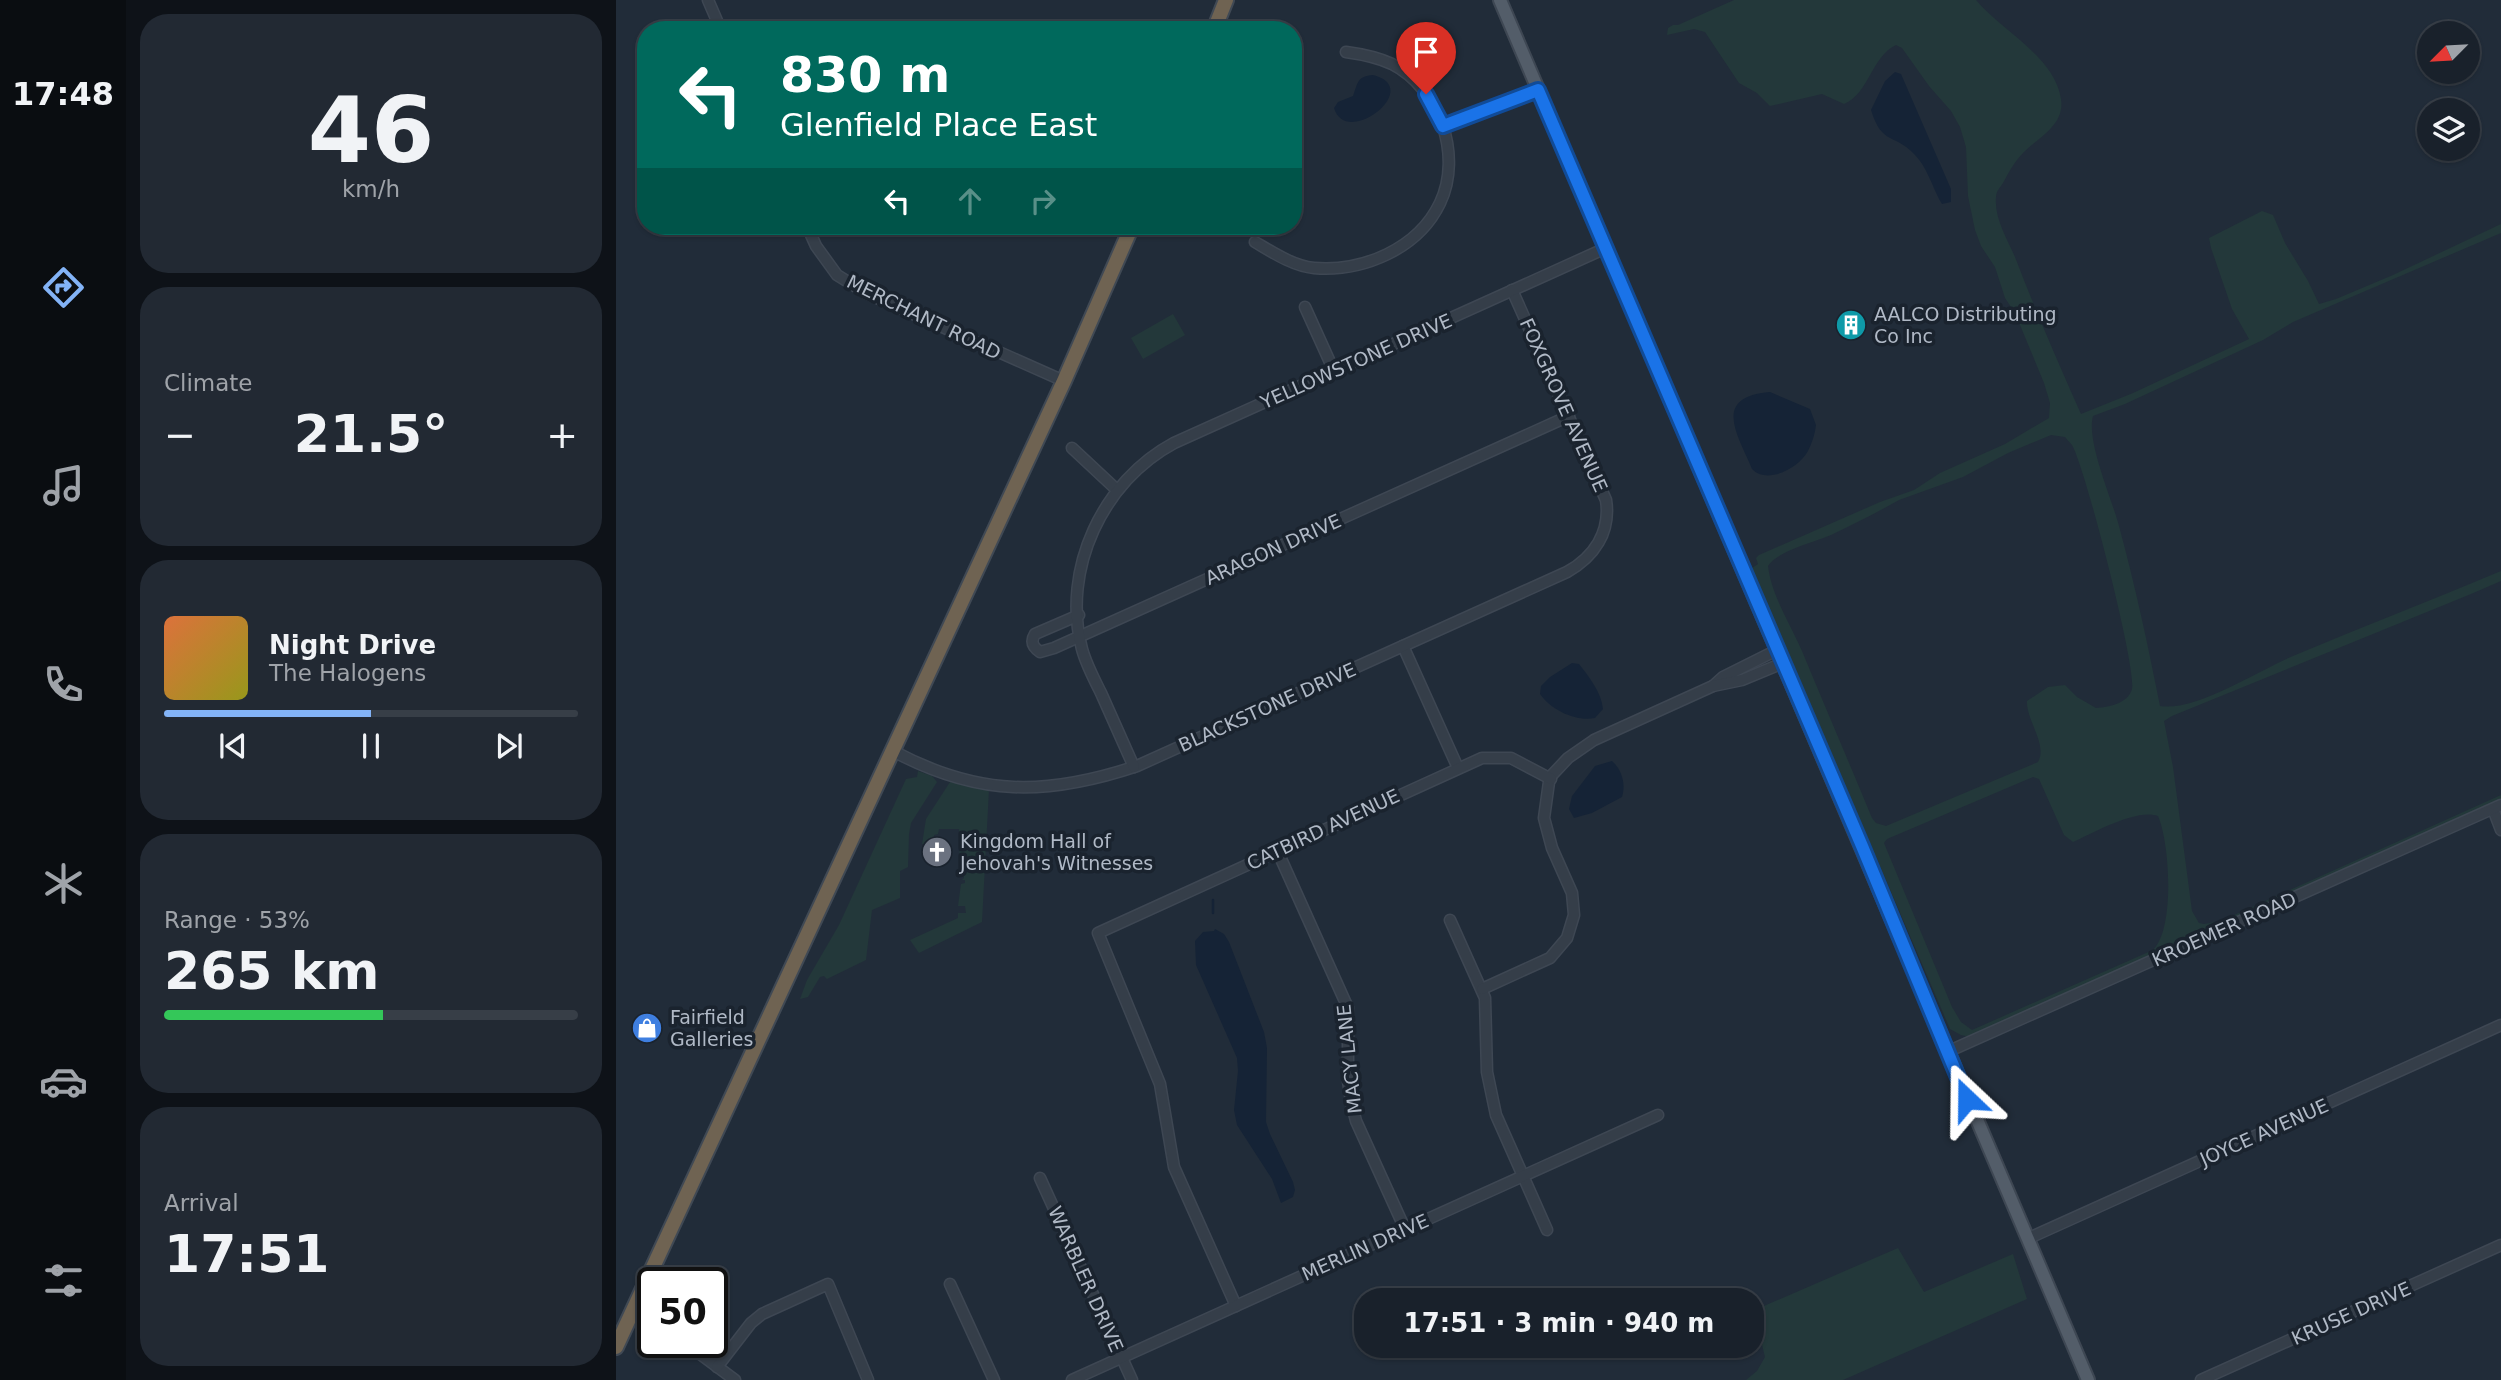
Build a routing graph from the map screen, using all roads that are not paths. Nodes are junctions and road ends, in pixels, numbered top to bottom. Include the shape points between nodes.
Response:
1 (708, 0) edge
2 (1226, 0) edge
3 (1500, 0) edge
4 (717, 21) edge
5 (1218, 21) edge
6 (1346, 52) dead end
7 (1538, 90) junction
8 (1443, 126) junction
9 (811, 235) edge
10 (1128, 235) edge
11 (1255, 242) dead end
12 (1606, 248) junction
13 (1512, 290) junction
14 (1305, 307) dead end
15 (1334, 371) junction
16 (1064, 381) junction
17 (1569, 416) junction
18 (1072, 448) dead end
19 (1117, 490) junction
20 (1606, 521) joint
21 (1079, 615) junction
22 (1080, 636) junction
23 (1403, 646) junction
24 (1777, 650) junction
25 (1783, 663) junction
26 (1713, 686) junction
27 (893, 751) junction
28 (1134, 766) junction
29 (1458, 768) junction
30 (1551, 779) junction
31 (2497, 807) edge
32 (2501, 830) edge
33 (1277, 850) junction
34 (1450, 920) dead end
35 (1482, 989) junction
36 (2501, 1025) edge
37 (1947, 1052) junction
38 (1658, 1115) dead end
39 (1523, 1176) junction
40 (1040, 1178) dead end
41 (1405, 1229) junction
42 (1547, 1230) dead end
43 (2027, 1240) junction
44 (2501, 1245) edge
45 (950, 1284) dead end
46 (1236, 1306) junction
47 (633, 1309) junction
48 (637, 1311) edge
49 (616, 1347) edge
50 (1122, 1357) junction
51 (705, 1358) edge
52 (717, 1367) junction
53 (735, 1380) edge
54 (868, 1380) edge
55 (995, 1380) edge
56 (1072, 1380) edge
57 (1132, 1380) edge
58 (2088, 1380) edge
59 (2201, 1380) edge

1 - 4 street
2 - 5 highway
3 - 7 main road
6 - 8 street via 1369,55 1410,77 1426,94
7 - 8 street
7 - 12 main road
8 - 11 street via 1449,168 1440,203 1407,243 1354,265 1312,268
9 - 16 street, MERCHANT ROAD via 837,275 866,293
10 - 16 highway
12 - 13 street, YELLOWSTONE DRIVE
12 - 24 main road
13 - 15 street, YELLOWSTONE DRIVE
13 - 17 street, FOXGROVE AVENUE
14 - 15 street
15 - 19 street, YELLOWSTONE DRIVE via 1161,450
16 - 27 highway
17 - 20 street, FOXGROVE AVENUE via 1606,500
17 - 22 street, ARAGON DRIVE
18 - 19 street
19 - 21 street, YELLOWSTONE DRIVE via 1090,538 1080,578
20 - 23 street, BLACKSTONE DRIVE via 1593,552 1578,566
21 - 22 street, YELLOWSTONE DRIVE
21 - 22 street, ARAGON DRIVE via 1035,634 1032,642 1040,652
22 - 28 street, YELLOWSTONE DRIVE via 1090,670
23 - 28 street, BLACKSTONE DRIVE
23 - 29 street
24 - 25 main road
24 - 26 street
25 - 26 street
25 - 37 main road
26 - 30 street via 1584,745
27 - 28 street, BLACKSTONE DRIVE via 948,775 1022,788 1081,783
27 - 47 highway
29 - 30 street, CATBIRD AVENUE via 1482,758 1502,757 1522,762
29 - 33 street, CATBIRD AVENUE
30 - 35 street via 1544,818 1572,893 1572,924 1550,958
31 - 32 street
31 - 37 street, KROEMER ROAD
33 - 41 street, MACY LANE via 1348,1009 1348,1080 1356,1121
33 - 46 street, CATBIRD AVENUE via 1098,933 1160,1084 1174,1167
34 - 35 street
35 - 39 street via 1491,1095
36 - 43 street, JOYCE AVENUE
37 - 43 main road
38 - 39 street, MERLIN DRIVE
39 - 41 street, MERLIN DRIVE
39 - 42 street
40 - 50 street, WARBLER DRIVE
41 - 46 street, MERLIN DRIVE
43 - 58 main road
44 - 59 street, KRUSE DRIVE
45 - 55 street
46 - 50 street, MERLIN DRIVE
47 - 48 street
47 - 49 highway
50 - 56 street, MERLIN DRIVE
50 - 57 street, WARBLER DRIVE
51 - 52 street
52 - 53 street
52 - 54 street via 762,1314 828,1284

